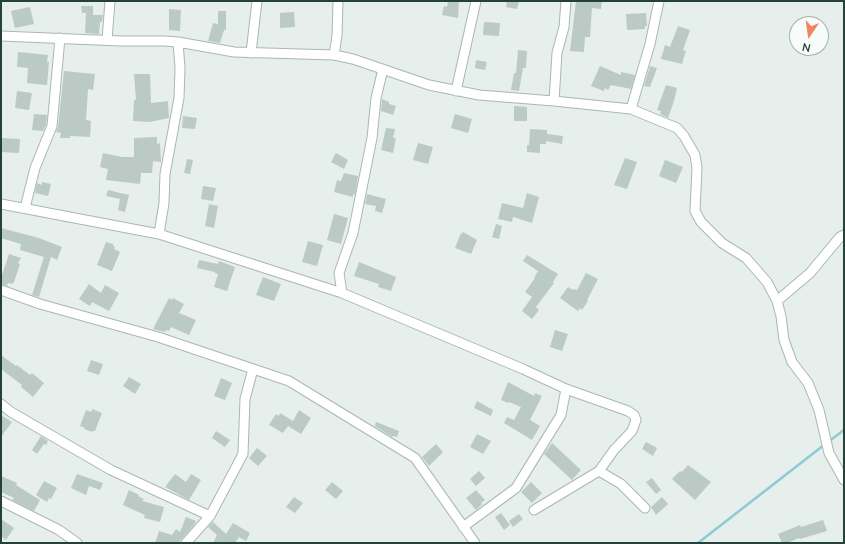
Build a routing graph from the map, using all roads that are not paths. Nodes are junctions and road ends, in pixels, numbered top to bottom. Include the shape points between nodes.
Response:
1 (110, 1) edge
2 (257, 1) edge
3 (338, 1) edge
4 (476, 1) edge
5 (566, 1) edge
6 (659, 1) edge
7 (1, 36) edge
8 (60, 38) junction
9 (107, 40) junction
10 (178, 42) junction
11 (251, 53) junction
12 (334, 55) junction
13 (383, 69) junction
14 (456, 91) junction
15 (554, 101) junction
16 (631, 109) junction
17 (1, 204) edge
18 (25, 208) junction
19 (159, 234) junction
20 (844, 235) edge
21 (1, 290) edge
22 (342, 293) junction
23 (777, 302) junction
24 (253, 369) junction
25 (566, 389) junction
26 (1, 404) edge
27 (599, 471) junction
28 (844, 480) edge
29 (1, 501) edge
30 (645, 508) dead end
31 (534, 510) dead end
32 (210, 516) junction
33 (463, 527) junction
34 (77, 543) edge
35 (186, 543) edge
36 (475, 543) edge

1 - 9 street
2 - 11 street
3 - 12 street
4 - 14 street
5 - 15 street via 564,27 557,53
6 - 16 street via 650,44
7 - 8 street
8 - 9 street
8 - 18 street via 52,126 35,168
9 - 10 street
10 - 11 street
10 - 19 street via 179,98 165,174
11 - 12 street
12 - 13 street
13 - 14 street via 429,85
13 - 22 street via 354,233 339,273
14 - 15 street
15 - 16 street
16 - 23 street via 678,128 695,155 695,211 701,222 722,243 746,258 767,282
17 - 18 street
18 - 19 street
19 - 22 street
20 - 23 street via 810,272
21 - 24 street via 40,304 158,337
22 - 25 street
23 - 28 street via 784,340 792,362 808,383 819,410 828,453
24 - 32 street via 245,399 243,454
24 - 33 street via 289,381 415,458
25 - 27 street via 634,415 636,420 632,431
25 - 33 street via 561,415 516,488
26 - 32 street via 111,470
27 - 30 street via 621,484
27 - 31 street
29 - 34 street via 59,530
32 - 35 street
33 - 36 street

